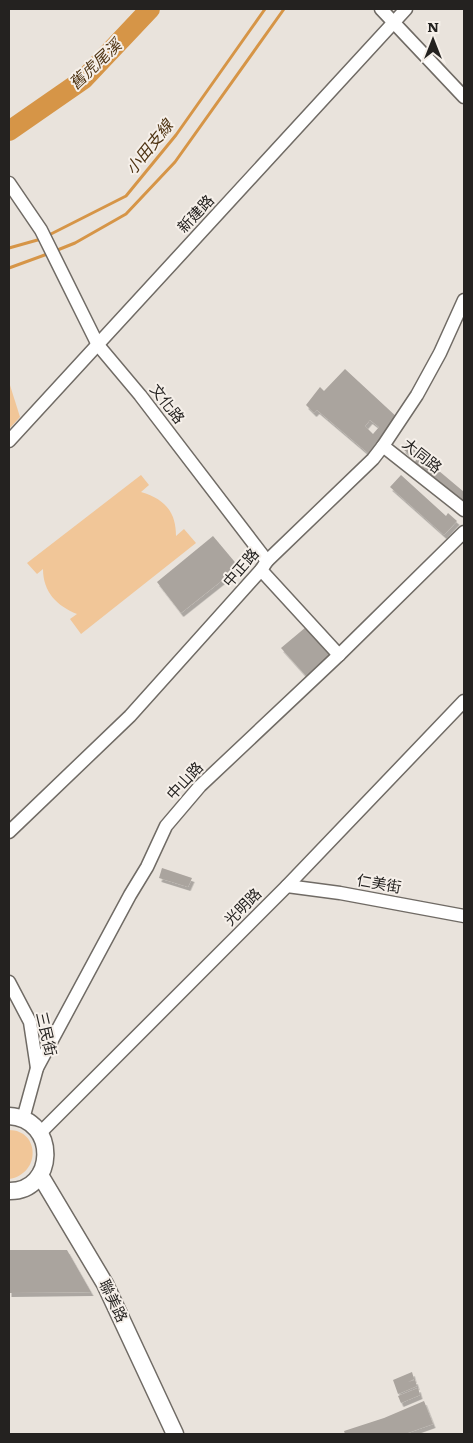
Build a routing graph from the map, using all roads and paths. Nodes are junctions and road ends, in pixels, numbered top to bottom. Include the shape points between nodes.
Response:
1 (381, 9) edge
2 (406, 9) edge
3 (394, 22) junction
4 (464, 97) edge
5 (9, 183) edge
6 (464, 300) edge
7 (98, 345) junction
8 (9, 442) edge
9 (383, 446) junction
10 (464, 510) edge
11 (464, 532) edge
12 (264, 566) junction
13 (339, 655) junction
14 (464, 701) edge
15 (9, 832) edge
16 (287, 886) junction
17 (464, 916) edge
18 (9, 982) edge
19 (37, 1068) junction
20 (16, 1117) edge
21 (40, 1133) junction
22 (40, 1175) junction
23 (9, 1191) edge
24 (175, 1434) edge

1 - 3 street
2 - 3 street, 新建路
3 - 4 street
3 - 7 street, 新建路
5 - 7 street, 文化路 via 41,230
6 - 9 street, 中正路 via 417,395
7 - 8 street, 新建路
7 - 12 street, 文化路 via 140,395
9 - 10 street, 大同路
9 - 12 street, 中正路
11 - 13 street, 中山路
12 - 13 street, 文化路
12 - 15 street, 中正路 via 130,716
13 - 19 street, 中山路 via 200,786 166,826 147,867
14 - 16 street, 光明路
16 - 17 street, 仁美街
16 - 21 street, 光明路
18 - 19 street, 三民街 via 30,1022
19 - 20 street, 中山路
20 - 21 street via 32,1124
21 - 22 street via 46,1154
22 - 23 street via 33,1183
22 - 24 street, 聯美路 via 105,1284

